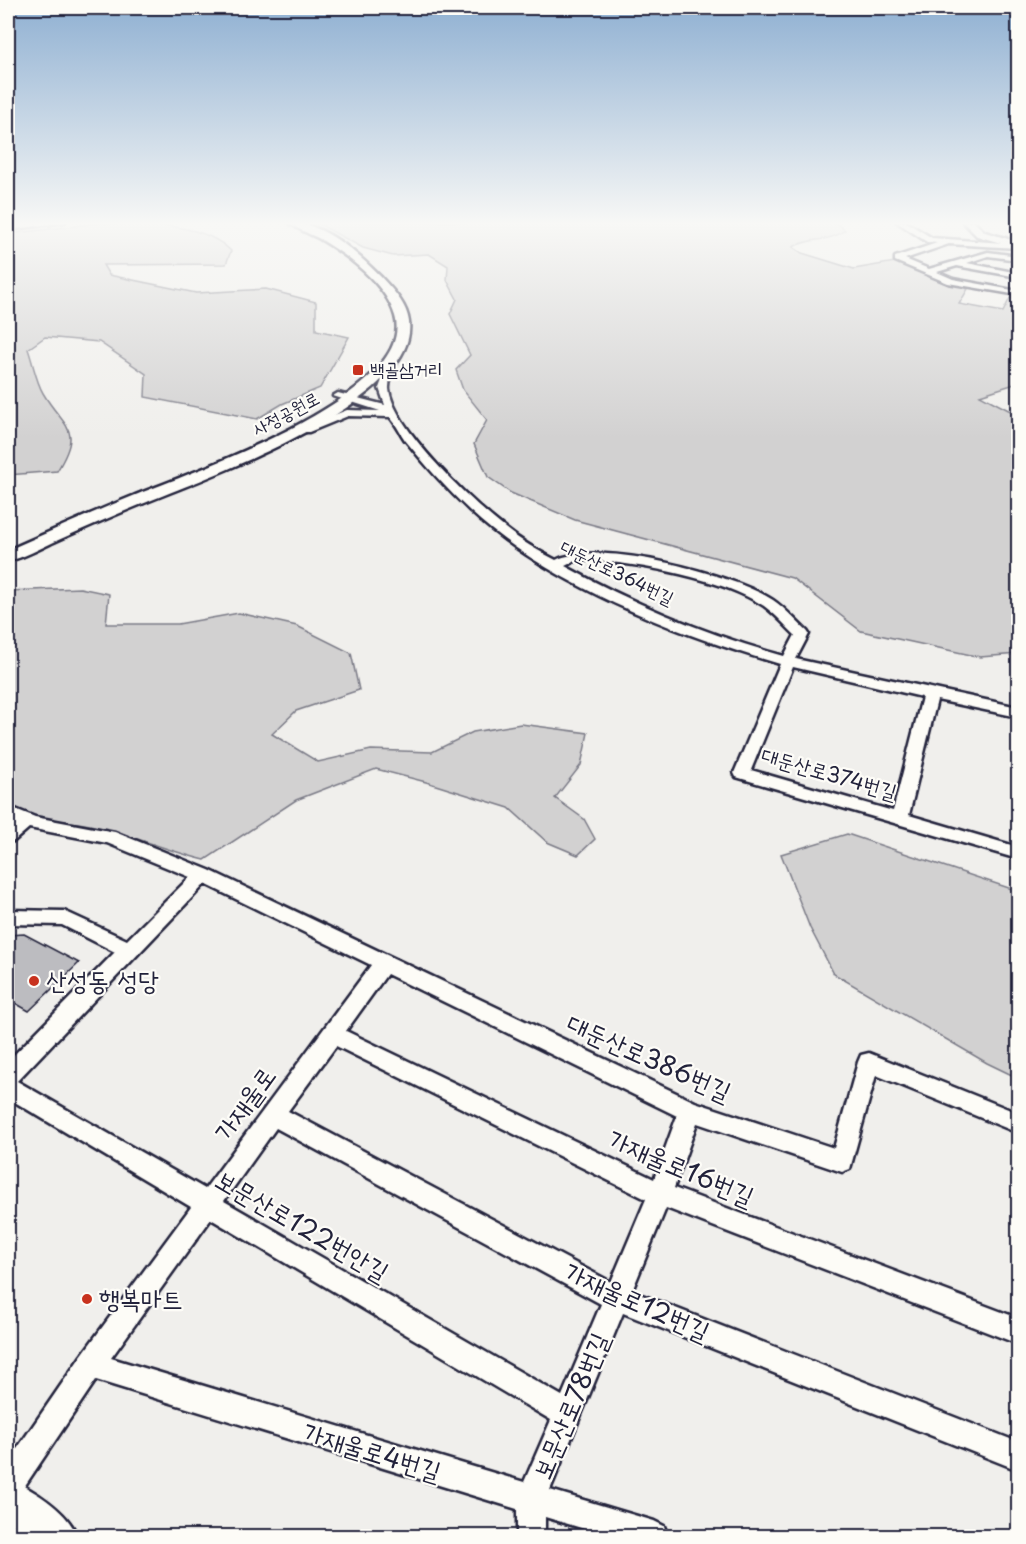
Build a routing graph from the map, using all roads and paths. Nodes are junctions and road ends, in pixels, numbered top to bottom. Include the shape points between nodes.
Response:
1 (379, 294) edge
2 (388, 294) edge
3 (397, 350) junction
4 (343, 398) junction
5 (393, 414) junction
6 (297, 434) junction
7 (8, 546) edge
8 (8, 556) edge
9 (556, 565) junction
10 (788, 661) junction
11 (931, 693) junction
12 (1018, 712) edge
13 (16, 817) edge
14 (900, 818) junction
15 (8, 836) edge
16 (1018, 853) edge
17 (203, 875) junction
18 (8, 917) edge
19 (130, 951) junction
20 (384, 963) junction
21 (332, 1034) junction
22 (8, 1075) edge
23 (8, 1087) edge
24 (690, 1111) junction
25 (272, 1114) junction
26 (1018, 1123) edge
27 (660, 1194) junction
28 (209, 1205) junction
29 (616, 1298) junction
30 (1018, 1331) edge
31 (90, 1365) junction
32 (569, 1414) junction
33 (1018, 1455) edge
34 (8, 1486) edge
35 (8, 1498) edge
36 (531, 1501) junction
37 (57, 1536) edge
38 (531, 1536) edge
39 (654, 1536) edge

1 - 4 main road, 사정공원로 via 390,309 392,333 380,357
2 - 3 main road, 사정공원로 via 396,302 404,328
3 - 4 main road, 사정공원로 via 388,364
3 - 5 street via 384,388
4 - 5 street
4 - 6 main road, 사정공원로
4 - 7 main road, 사정공원로 via 270,434
5 - 6 street via 348,412
5 - 9 street, 대둔산로364번길 via 446,480 477,511 518,543
6 - 8 main road, 사정공원로
9 - 10 street, 대둔산로364번길 via 658,617
9 - 10 street via 573,557 646,563 746,591 768,603 802,634
10 - 11 street, 대둔산로364번길
10 - 14 street, 대둔산로374번길 via 742,773
11 - 12 street, 대둔산로364번길
11 - 14 street
13 - 15 street
13 - 17 street, 대둔산로386번길 via 107,837
14 - 16 street, 대둔산로374번길
17 - 19 street
17 - 20 street, 대둔산로386번길
18 - 19 street via 64,918
19 - 22 street
20 - 21 street, 가재울로
20 - 24 street, 대둔산로386번길
21 - 25 street, 가재울로
21 - 27 street, 가재울로16번길
23 - 28 street, 보문산로122번안길
24 - 26 street, 대둔산로386번길 via 842,1161 869,1062
24 - 27 street, 보문산로78번길
25 - 28 street, 가재울로
25 - 29 street, 가재울로12번길
27 - 29 street, 보문산로78번길
27 - 30 street, 가재울로16번길
28 - 31 street, 가재울로
28 - 32 street, 보문산로122번안길
29 - 32 street, 보문산로78번길
29 - 33 street, 가재울로12번길
31 - 34 street, 가재울로
31 - 36 street, 가재울로4번길
32 - 36 street, 보문산로78번길
35 - 37 main road
36 - 38 street, 보문산로78번길
36 - 39 street, 가재울로4번길

